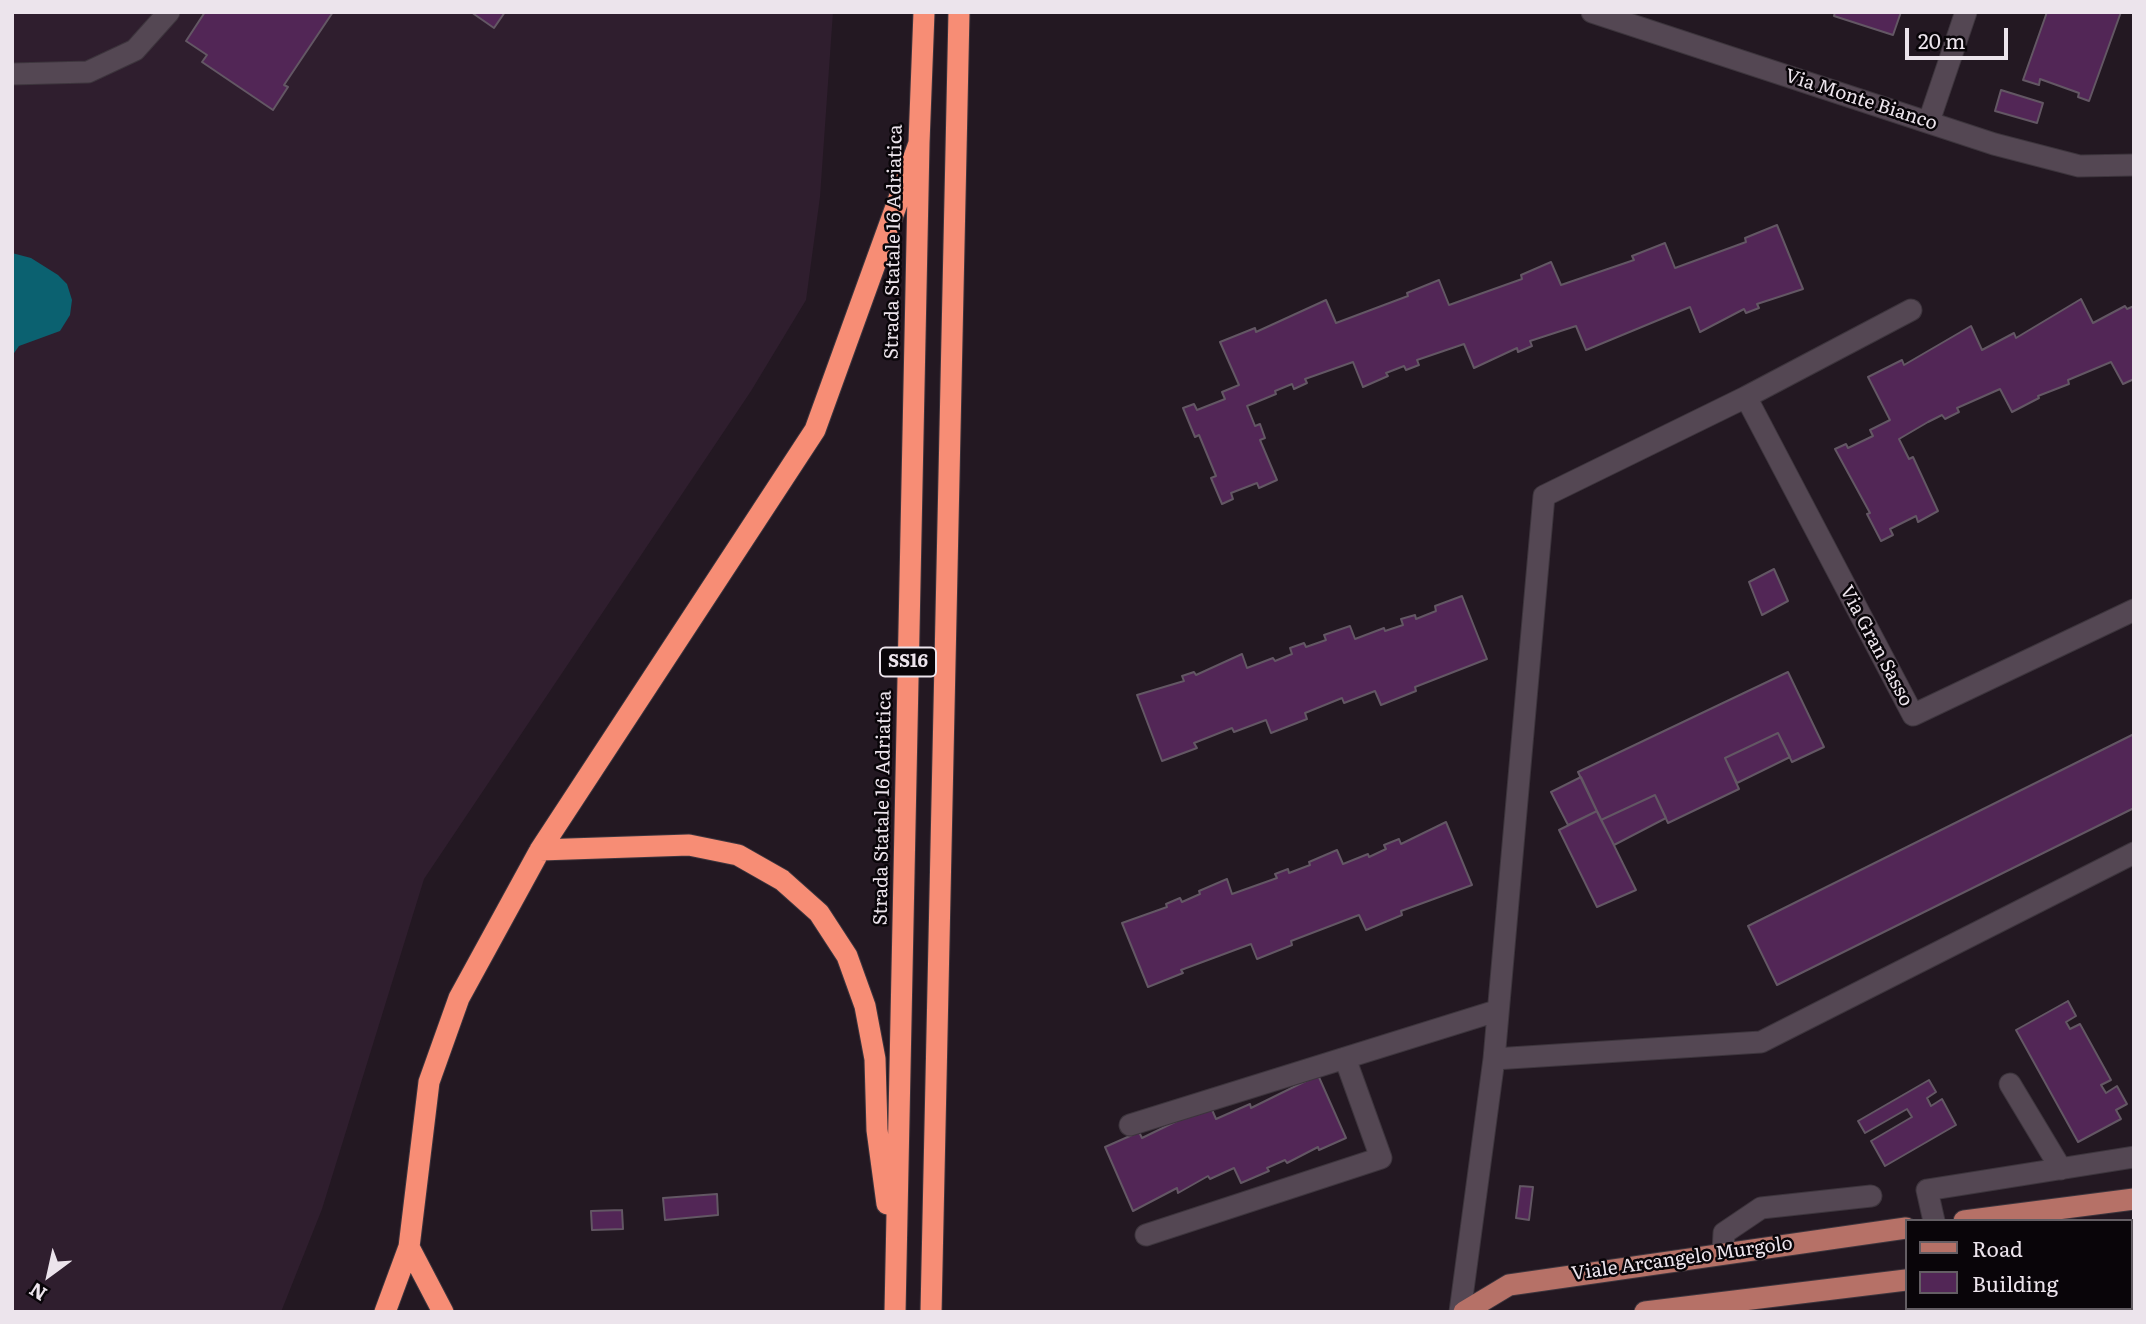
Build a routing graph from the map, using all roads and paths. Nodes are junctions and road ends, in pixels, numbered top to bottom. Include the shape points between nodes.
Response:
1 (169, 12) edge
2 (924, 12) edge
3 (959, 12) edge
4 (1592, 12) edge
5 (1966, 12) edge
6 (12, 75) edge
7 (1929, 121) junction
8 (919, 143) junction
9 (2134, 165) edge
10 (1911, 310) dead end
11 (1746, 397) junction
12 (2134, 610) edge
13 (540, 850) junction
14 (2134, 853) edge
15 (1496, 1011) junction
16 (1345, 1058) junction
17 (1494, 1059) junction
18 (2010, 1084) dead end
19 (1130, 1125) dead end
20 (2134, 1157) edge
21 (2061, 1168) junction
22 (1871, 1196) dead end
23 (2134, 1199) edge
24 (1934, 1219) edge
25 (1979, 1219) edge
26 (1904, 1228) edge
27 (1146, 1235) dead end
28 (409, 1247) junction
29 (1723, 1252) junction
30 (897, 1274) junction
31 (1904, 1280) edge
32 (432, 1291) junction
33 (931, 1310) edge
34 (385, 1312) edge
35 (427, 1312) edge
36 (443, 1312) edge
37 (895, 1312) edge
38 (1462, 1312) edge
39 (1645, 1312) edge

1 - 6 street via 135,50 88,72
2 - 8 highway, Strada Statale 16 Adriatica / SS16
3 - 33 highway, SS16
4 - 7 street, Via Monte Bianco
5 - 7 street
7 - 9 street, Via Monte Bianco via 1993,144 2078,166
8 - 13 highway via 815,429
8 - 30 highway, Strada Statale 16 Adriatica / SS16
10 - 11 street
11 - 12 street, Via Gran Sasso via 1913,715
11 - 15 street via 1544,496
13 - 28 highway via 459,998 429,1083
13 - 30 highway via 689,845 738,855 782,880 819,913 848,956 866,1006
14 - 17 street via 1761,1042
15 - 16 street
15 - 17 street
16 - 19 street
16 - 27 street via 1381,1158
17 - 38 street
18 - 21 street
20 - 21 street
21 - 24 street via 1927,1191
22 - 29 street via 1761,1208 1724,1233
23 - 25 main road
26 - 29 main road, Viale Arcangelo Murgolo
28 - 32 highway
28 - 34 highway
29 - 38 main road, Viale Arcangelo Murgolo via 1509,1285
30 - 37 highway, Strada Statale 16 Adriatica / SS16
31 - 39 main road
32 - 35 highway
32 - 36 highway

